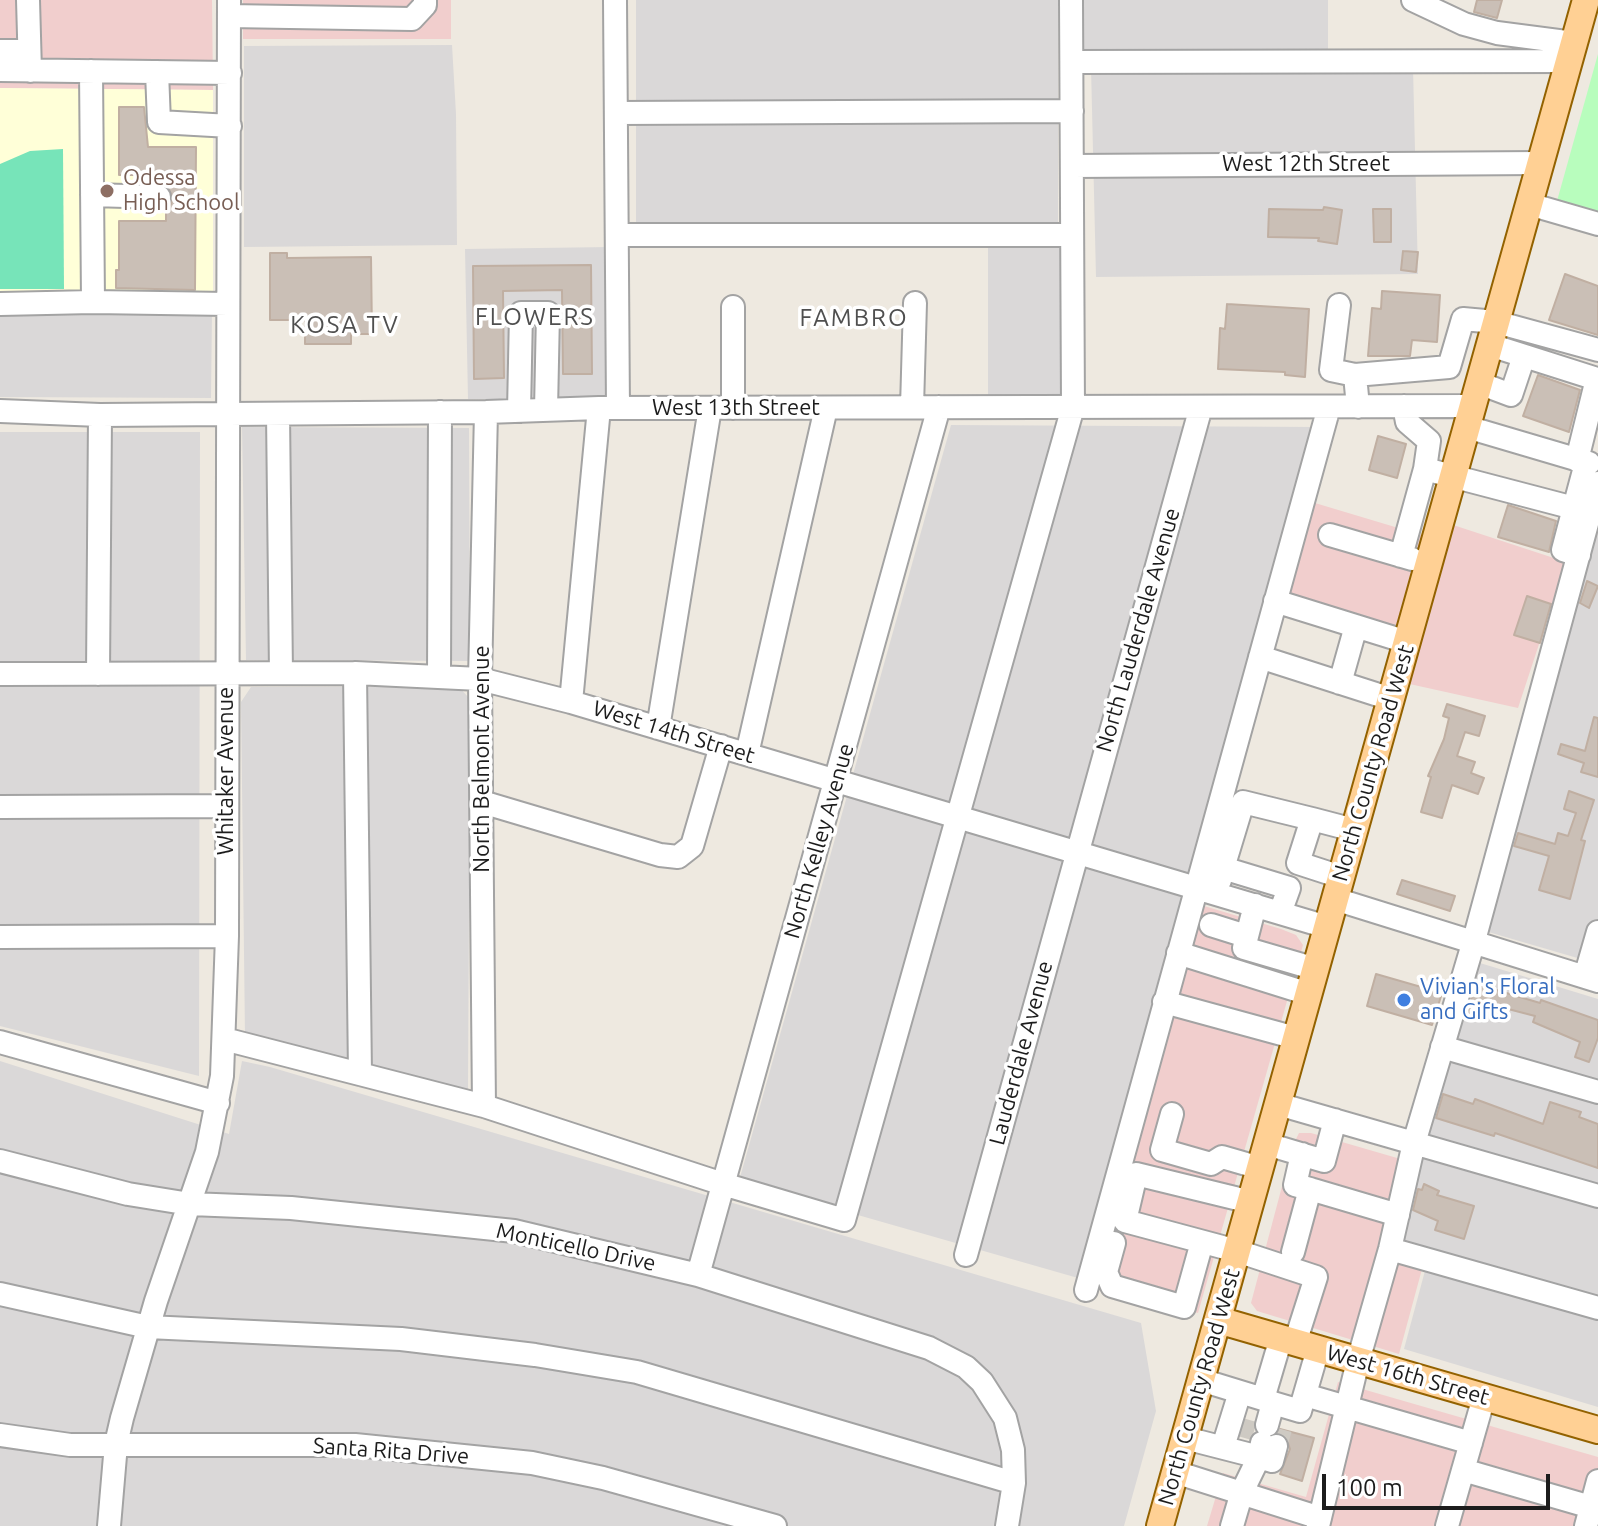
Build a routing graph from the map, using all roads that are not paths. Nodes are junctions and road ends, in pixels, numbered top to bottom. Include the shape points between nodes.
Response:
1 (28, 0) edge
2 (425, 0) edge
3 (615, 0) edge
4 (1071, 0) edge
5 (1413, 0) edge
6 (1586, 0) edge
7 (229, 8) edge
8 (0, 51) edge
9 (1571, 52) junction
10 (30, 61) junction
11 (1072, 62) junction
12 (0, 70) edge
13 (91, 71) junction
14 (157, 72) junction
15 (230, 73) junction
16 (1072, 111) junction
17 (616, 113) junction
18 (230, 126) junction
19 (1541, 163) junction
20 (1072, 166) junction
21 (92, 195) junction
22 (159, 197) dead end
23 (1529, 204) junction
24 (1598, 224) edge
25 (617, 235) junction
26 (1072, 235) junction
27 (93, 302) junction
28 (915, 303) dead end
29 (0, 304) edge
30 (228, 304) junction
31 (1339, 305) dead end
32 (733, 307) dead end
33 (1493, 333) junction
34 (1598, 350) edge
35 (1524, 356) junction
36 (1355, 375) junction
37 (1404, 406) junction
38 (1473, 406) junction
39 (912, 407) junction
40 (939, 407) junction
41 (1073, 407) junction
42 (1201, 407) junction
43 (1329, 407) junction
44 (1358, 407) junction
45 (608, 408) junction
46 (722, 408) junction
47 (826, 408) junction
48 (546, 410) junction
49 (0, 411) edge
50 (519, 411) junction
51 (440, 412) junction
52 (486, 412) junction
53 (228, 414) junction
54 (278, 414) junction
55 (100, 415) junction
56 (1587, 463) edge
57 (1425, 469) junction
58 (1454, 475) junction
59 (1598, 483) edge
60 (1564, 505) junction
61 (1411, 519) junction
62 (1439, 526) junction
63 (1330, 535) dead end
64 (1579, 555) junction
65 (1401, 556) junction
66 (1429, 564) junction
67 (1275, 601) junction
68 (1356, 626) junction
69 (1407, 642) junction
70 (1260, 657) junction
71 (226, 673) junction
72 (281, 673) junction
73 (355, 673) junction
74 (0, 674) edge
75 (98, 674) junction
76 (439, 677) junction
77 (480, 679) junction
78 (1340, 683) junction
79 (1391, 699) junction
80 (571, 702) junction
81 (658, 728) junction
82 (721, 746) junction
83 (747, 754) junction
84 (836, 781) junction
85 (482, 802) junction
86 (226, 806) junction
87 (0, 807) edge
88 (958, 817) junction
89 (1312, 819) junction
90 (1354, 830) junction
91 (1076, 852) junction
92 (1298, 863) junction
93 (1224, 865) junction
94 (1282, 886) junction
95 (1338, 888) junction
96 (1206, 891) junction
97 (1255, 905) junction
98 (1280, 913) junction
99 (1211, 925) dead end
100 (1327, 927) junction
101 (1598, 932) edge
102 (227, 936) junction
103 (1246, 936) junction
104 (0, 937) edge
105 (1473, 944) junction
106 (1178, 953) junction
107 (1592, 979) edge
108 (1312, 981) junction
109 (1164, 1002) junction
110 (1296, 1038) junction
111 (224, 1039) junction
112 (0, 1042) edge
113 (1442, 1047) junction
114 (360, 1074) junction
115 (1598, 1092) edge
116 (218, 1103) junction
117 (1278, 1104) junction
118 (484, 1106) junction
119 (1172, 1114) dead end
120 (1335, 1120) junction
121 (1414, 1143) junction
122 (1302, 1154) junction
123 (1264, 1156) junction
124 (0, 1161) edge
125 (723, 1184) junction
126 (1310, 1189) junction
127 (1598, 1196) edge
128 (1251, 1202) junction
129 (190, 1204) junction
130 (1398, 1215) junction
131 (1125, 1221) junction
132 (1202, 1242) junction
133 (1390, 1249) junction
134 (1237, 1251) junction
135 (1293, 1252) dead end
136 (966, 1255) dead end
137 (698, 1275) junction
138 (1086, 1290) dead end
139 (0, 1294) edge
140 (1598, 1308) edge
141 (1218, 1320) junction
142 (148, 1327) junction
143 (1298, 1343) junction
144 (1358, 1361) junction
145 (1201, 1380) junction
146 (1484, 1397) junction
147 (1347, 1406) junction
148 (1261, 1423) junction
149 (1598, 1430) edge
150 (0, 1435) edge
151 (1185, 1438) junction
152 (1471, 1443) junction
153 (116, 1444) junction
154 (1463, 1470) junction
155 (1175, 1472) junction
156 (1598, 1481) edge
157 (1014, 1483) junction
158 (1242, 1492) junction
159 (1589, 1516) edge
160 (1319, 1522) edge
161 (109, 1526) edge
162 (775, 1526) edge
163 (1007, 1526) edge
164 (1160, 1526) edge
165 (1232, 1526) edge
166 (1447, 1526) edge

1 - 10 street
2 - 7 street via 412,19
3 - 17 street
4 - 11 street
5 - 9 street via 1464,24
6 - 9 main road, North County Road West
7 - 15 street, Whitaker Avenue
8 - 10 street
9 - 11 street
9 - 19 main road, North County Road West
10 - 12 street
10 - 13 street
11 - 16 street
13 - 14 street
13 - 21 street
14 - 15 street
14 - 18 street via 159,122
15 - 18 street, Whitaker Avenue
16 - 17 street
16 - 20 street
17 - 25 street
18 - 30 street, Whitaker Avenue
19 - 20 street, West 12th Street
19 - 23 main road, North County Road West
20 - 26 street
21 - 22 street
21 - 27 street
23 - 24 street
23 - 33 main road, North County Road West
25 - 26 street
25 - 45 street
26 - 41 street
27 - 29 street
27 - 30 street
28 - 39 street
30 - 53 street, Whitaker Avenue
31 - 36 street via 1331,370
32 - 46 street
33 - 34 street
33 - 35 street
33 - 36 street via 1463,319 1449,367
33 - 38 main road, North County Road West
35 - 38 street via 1511,395
35 - 56 street via 1597,379
36 - 44 street
37 - 38 street, West 13th Street
37 - 44 street, West 13th Street
37 - 57 street via 1407,422 1429,441
38 - 56 street, West 13th Street
38 - 58 main road, North County Road West
39 - 40 street, West 13th Street
39 - 47 street, West 13th Street
40 - 41 street, West 13th Street
40 - 84 street, North Kelley Avenue
41 - 42 street, West 13th Street
41 - 88 street
42 - 43 street, West 13th Street
42 - 91 street, North Lauderdale Avenue
43 - 44 street, West 13th Street
43 - 67 street
45 - 46 street, West 13th Street
45 - 48 street, West 13th Street
45 - 80 street
46 - 47 street, West 13th Street
46 - 81 street
47 - 83 street
48 - 50 street, West 13th Street
48 - 50 street via 548,313 521,313
49 - 55 street, West 13th Street
50 - 52 street, West 13th Street
51 - 52 street, West 13th Street
51 - 54 street, West 13th Street
51 - 76 street
52 - 77 street, North Belmont Avenue
53 - 54 street, West 13th Street
53 - 55 street, West 13th Street
53 - 71 street, Whitaker Avenue
54 - 72 street
55 - 75 street
56 - 60 street
57 - 58 street
57 - 61 street
58 - 60 street
58 - 62 main road, North County Road West
59 - 64 street
60 - 64 street via 1563,550
61 - 62 street
61 - 65 street
62 - 66 main road, North County Road West
63 - 65 street
64 - 105 street
65 - 66 street
66 - 69 main road, North County Road West
67 - 68 street
67 - 70 street
68 - 69 street
68 - 78 street
69 - 79 main road, North County Road West
70 - 78 street
70 - 96 street
71 - 72 street, West 14th Street
71 - 75 street, West 14th Street
71 - 86 street, Whitaker Avenue
72 - 73 street, West 14th Street
73 - 76 street, West 14th Street
73 - 114 street
74 - 75 street, West 14th Street
76 - 77 street, West 14th Street
77 - 80 street, West 14th Street
77 - 85 street, North Belmont Avenue
78 - 79 street
79 - 90 main road, North County Road West
80 - 81 street, West 14th Street
81 - 82 street, West 14th Street
82 - 83 street, West 14th Street
82 - 85 street via 692,846 678,857
83 - 84 street, West 14th Street
84 - 88 street, West 14th Street
84 - 125 street, North Kelley Avenue
85 - 118 street, North Belmont Avenue
86 - 87 street
86 - 102 street, Whitaker Avenue
88 - 91 street, West 14th Street
88 - 125 street via 844,1220
89 - 90 street
89 - 92 street
89 - 93 street via 1243,802
90 - 95 main road, North County Road West
91 - 96 street, West 14th Street
91 - 136 street, Lauderdale Avenue
92 - 94 street
92 - 95 street
93 - 94 street
93 - 96 street
94 - 98 street
95 - 100 main road, North County Road West
95 - 105 street
96 - 97 street, West 14th Street
96 - 106 street
97 - 98 street, West 14th Street
97 - 103 street
98 - 100 street, West 14th Street
99 - 103 street
100 - 108 main road, North County Road West
101 - 107 street
102 - 104 street
102 - 111 street, Whitaker Avenue
103 - 108 street via 1244,948
105 - 107 street
105 - 113 street
106 - 108 street
106 - 109 street
108 - 110 main road, North County Road West
109 - 110 street
109 - 138 street
110 - 117 main road, North County Road West
111 - 114 street
111 - 116 street, Whitaker Avenue
112 - 116 street
113 - 115 street
113 - 121 street
114 - 118 street
116 - 129 street, Whitaker Avenue
117 - 120 street
117 - 123 main road, North County Road West
118 - 125 street
119 - 123 street via 1162,1150 1211,1164 1222,1157
120 - 121 street
120 - 122 street via 1324,1161
121 - 127 street
121 - 130 street
122 - 123 street
122 - 126 street via 1295,1185
123 - 128 main road, North County Road West
124 - 129 street, Monticello Drive
125 - 137 street, North Kelley Avenue
126 - 130 street
126 - 135 street
128 - 131 street via 1136,1174
128 - 134 main road, North County Road West
129 - 137 street, Monticello Drive via 291,1208 514,1231
129 - 142 street, Whitaker Avenue
130 - 133 street
131 - 132 street
131 - 132 street via 1106,1272 1112,1286 1184,1307
132 - 134 street
133 - 140 street
133 - 144 street
134 - 141 main road, North County Road West
134 - 143 street via 1316,1277
137 - 157 street, Monticello Drive via 929,1348 966,1367 1005,1418
139 - 142 street
141 - 143 main road, West 16th Street
141 - 145 main road, North County Road West
142 - 153 street, Whitaker Avenue
142 - 157 street via 401,1339 637,1372
143 - 144 main road, West 16th Street
143 - 148 street
143 - 148 street
144 - 146 main road, West 16th Street
144 - 147 street
145 - 148 street
145 - 151 main road, North County Road West
146 - 149 main road, West 16th Street
146 - 152 street
147 - 148 street
147 - 152 street
147 - 160 street
148 - 151 street
148 - 158 street
150 - 153 street, Santa Rita Drive via 70,1445
151 - 155 main road, North County Road West
152 - 154 street
153 - 161 street, Whitaker Avenue
153 - 162 street, Santa Rita Drive via 355,1445 532,1463
154 - 159 street
154 - 166 street
155 - 158 street
155 - 164 main road, North County Road West
156 - 159 street
157 - 163 street, Monticello Drive
158 - 160 street
158 - 165 street

